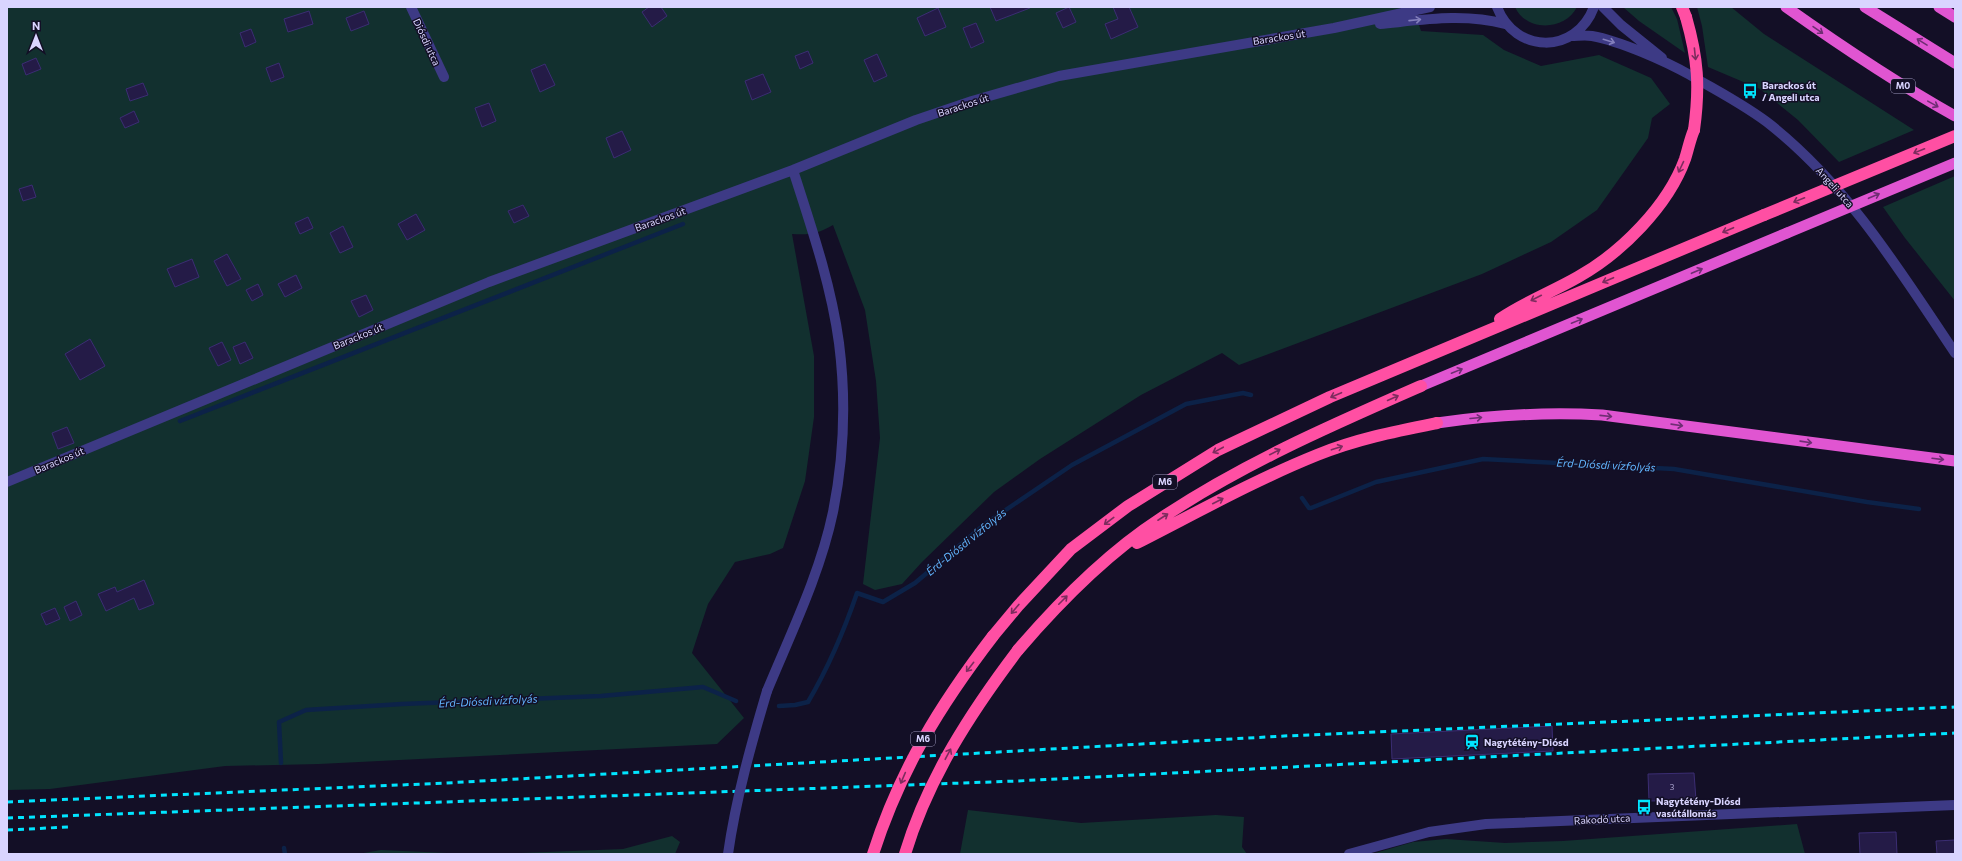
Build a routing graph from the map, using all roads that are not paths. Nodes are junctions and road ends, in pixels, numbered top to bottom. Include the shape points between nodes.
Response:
1 (411, 7) edge
2 (1430, 7) edge
3 (1497, 7) edge
4 (1594, 7) edge
5 (1603, 7) edge
6 (1786, 7) edge
7 (1865, 7) edge
8 (1939, 7) edge
9 (1684, 12) edge
10 (1955, 17) edge
11 (1505, 24) junction
12 (1334, 28) junction
13 (1571, 36) junction
14 (1955, 63) edge
15 (1671, 65) junction
16 (444, 77) dead end
17 (1955, 116) edge
18 (1955, 136) edge
19 (1955, 163) edge
20 (793, 170) junction
21 (1470, 338) junction
22 (1955, 353) edge
23 (1421, 386) joint
24 (1437, 423) joint
25 (1955, 461) edge
26 (7, 482) edge
27 (1109, 557) junction
28 (1955, 805) edge
29 (728, 854) edge
30 (873, 854) edge
31 (905, 854) edge
32 (1349, 854) edge

1 - 16 street, Diósdi utca
2 - 12 street, Barackos út
3 - 11 street
4 - 13 street via 1582,29
5 - 15 street, Angeli utca via 1621,26
6 -> 17 highway, M0 via 1915,94
14 -> 7 highway
8 - 10 highway
9 -> 21 highway, bridge via 1695,46 1697,105 1694,130 1678,175 1656,209 1617,249 1579,277 1533,299
12 -> 11 street, Barackos út via 1439,18 1485,18
11 - 13 street via 1524,38 1536,42 1560,41
12 - 20 street, Barackos út via 1059,76 1009,89 916,120
13 -> 15 street, Angeli utca via 1591,36 1614,42
15 - 22 street, Angeli utca via 1744,106 1771,125 1831,180 1856,211
18 -> 21 highway, bridge
23 -> 19 highway, bridge
20 - 26 street, Barackos út via 489,282
20 - 29 street, bridge via 822,268 839,349 843,420 840,465 826,540 797,620 767,691 749,750
21 -> 30 highway, M6, bridge via 1218,450 1128,506 1071,549 1037,584 960,679 912,758
27 -> 23 highway via 1159,519 1231,476 1304,438
24 -> 25 highway via 1533,414 1602,415
27 -> 24 highway via 1249,486 1318,455 1361,440
31 -> 27 highway, bridge via 922,806 960,732 982,697 1018,650 1060,603
28 - 32 street, Rakodó utca via 1486,824 1429,832

